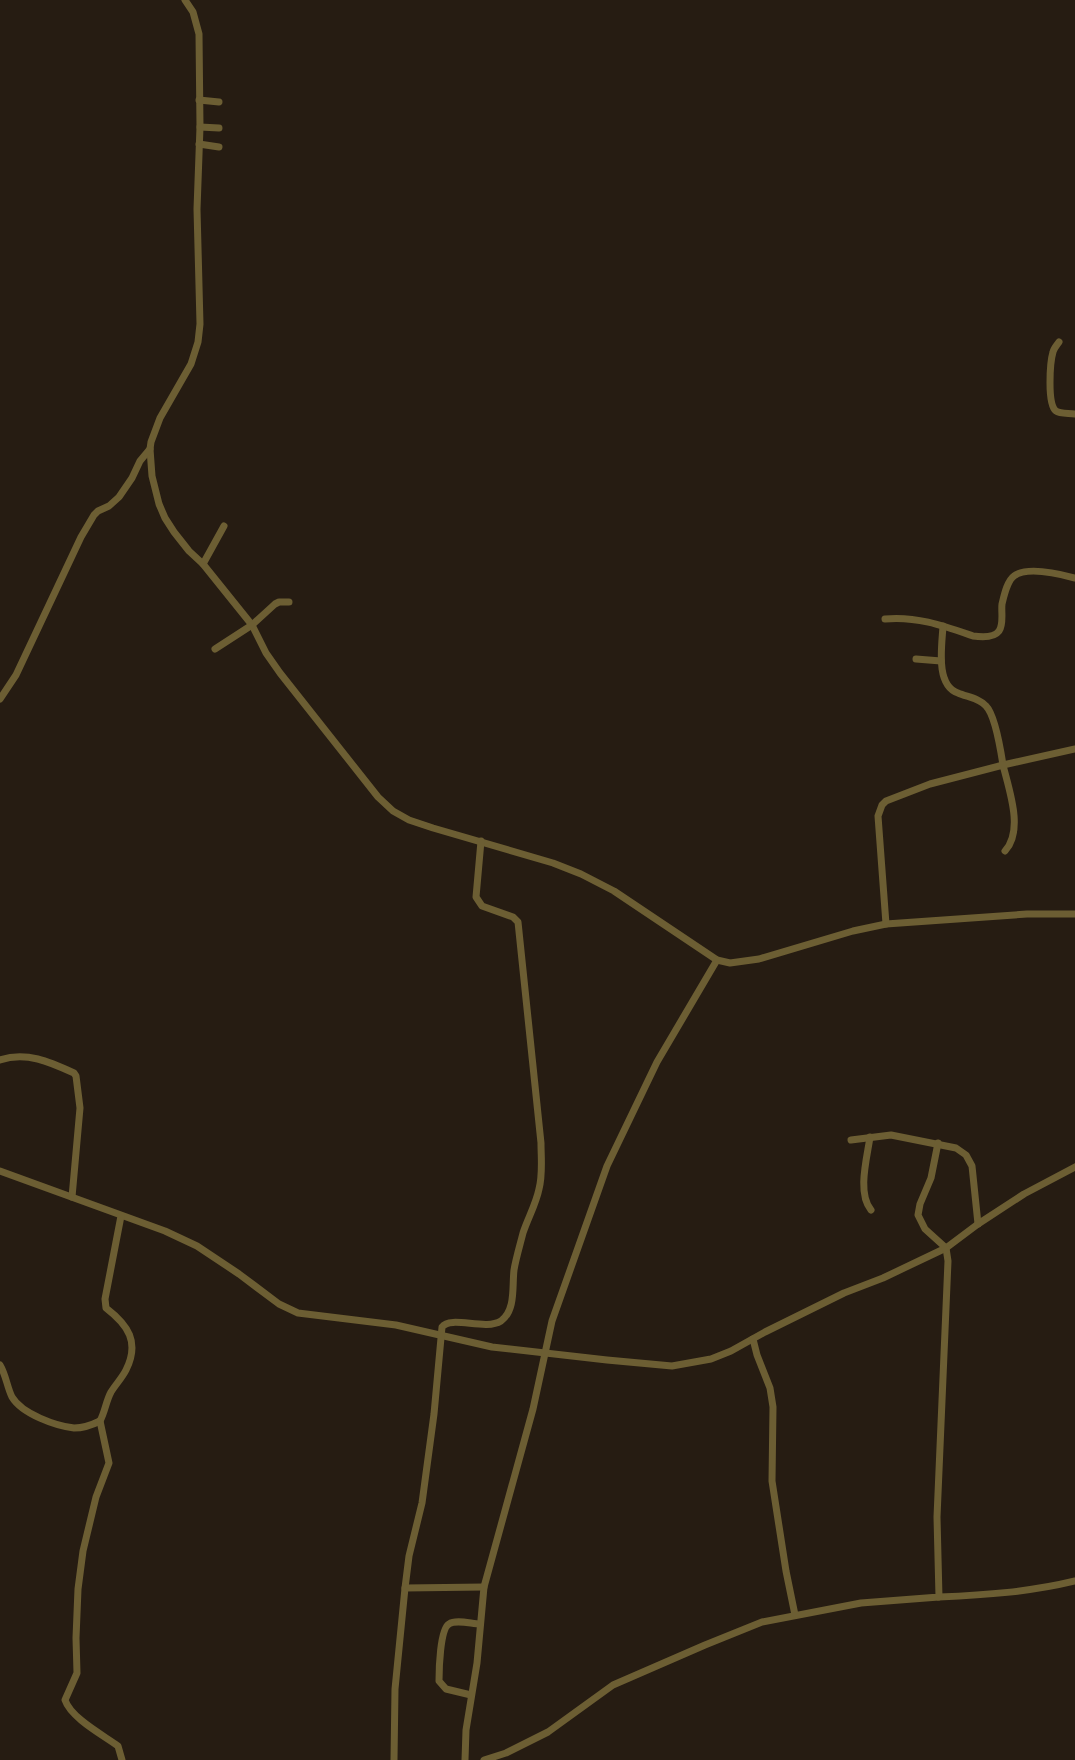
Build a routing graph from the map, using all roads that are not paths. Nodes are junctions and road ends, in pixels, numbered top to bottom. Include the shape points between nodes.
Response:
1 (185, 0) edge
2 (200, 100) junction
3 (219, 102) dead end
4 (200, 127) junction
5 (219, 128) dead end
6 (199, 144) junction
7 (219, 147) dead end
8 (1059, 342) dead end
9 (1075, 414) edge
10 (150, 449) junction
11 (224, 526) dead end
12 (203, 564) junction
13 (1075, 578) edge
14 (289, 602) dead end
15 (885, 619) dead end
16 (252, 625) junction
17 (943, 626) junction
18 (215, 650) dead end
19 (916, 659) dead end
20 (941, 661) junction
21 (0, 699) edge
22 (1075, 750) edge
23 (1004, 765) junction
24 (481, 841) junction
25 (1005, 850) dead end
26 (1075, 914) edge
27 (886, 924) junction
28 (717, 960) junction
29 (0, 1060) edge
30 (870, 1137) junction
31 (851, 1140) dead end
32 (938, 1143) junction
33 (1075, 1167) edge
34 (0, 1171) edge
35 (72, 1197) junction
36 (871, 1210) dead end
37 (121, 1216) junction
38 (978, 1224) junction
39 (946, 1248) junction
40 (440, 1335) junction
41 (753, 1339) junction
42 (545, 1352) junction
43 (0, 1365) edge
44 (100, 1421) junction
45 (1075, 1581) edge
46 (484, 1586) junction
47 (405, 1588) junction
48 (939, 1598) junction
49 (795, 1615) junction
50 (480, 1624) junction
51 (471, 1695) junction
52 (122, 1760) edge
53 (394, 1760) edge
54 (466, 1760) edge
55 (484, 1760) edge

1 - 2 street via 193,12 198,34
2 - 3 street
2 - 4 street
4 - 5 street
4 - 6 street
6 - 7 street
6 - 10 street via 198,342 191,364 160,418
8 - 9 street via 1053,352 1051,400 1057,412
10 - 12 street via 152,476 165,518 189,551
10 - 21 street via 119,497 94,515 16,675
11 - 12 street
12 - 16 street
13 - 17 street via 1047,572 1013,576 1004,598 1000,627 995,634 973,636
14 - 16 street via 275,604
15 - 17 street via 914,619
16 - 18 street
16 - 24 street via 280,673 378,797 409,820
17 - 20 street
19 - 20 street
20 - 23 street via 949,689 988,707
22 - 23 street
23 - 25 street via 1015,830 1011,844
23 - 27 street via 930,784 886,801 882,806 878,816
24 - 28 street via 581,874 614,891
24 - 40 street via 476,897 482,906 513,917 518,922 542,1169 539,1190 523,1232 514,1269 508,1312 503,1319 490,1324 448,1323 442,1327
26 - 27 street via 1027,914
27 - 28 street via 758,959 730,963
28 - 42 street via 657,1062 607,1166 552,1321
29 - 35 street via 27,1056 45,1060 76,1076 80,1108
30 - 31 street
30 - 32 street via 891,1135
30 - 36 street via 863,1193
32 - 38 street via 956,1148 970,1161
32 - 39 street via 931,1178 918,1215 925,1229
33 - 38 street via 1024,1194
34 - 35 street
35 - 37 street
37 - 40 street via 196,1246 278,1304 298,1313 396,1325
37 - 44 street via 105,1299 106,1308 123,1322 130,1335 132,1355 127,1369 112,1390
38 - 39 street
39 - 41 street via 844,1293
39 - 48 street via 937,1517
40 - 42 street via 492,1347
40 - 47 street via 422,1503
41 - 42 street via 711,1359 672,1366
41 - 49 street via 773,1407 772,1481
42 - 46 street via 531,1418
43 - 44 street via 12,1397 33,1415 75,1428
44 - 52 street via 109,1463 96,1496 82,1551 77,1673 65,1700 75,1714 118,1746
45 - 48 street via 1046,1588
46 - 47 street
46 - 50 street
47 - 53 street via 395,1697
48 - 49 street via 861,1603
49 - 55 street via 762,1622 613,1685 548,1732
50 - 51 street
50 - 51 street via 451,1622 446,1626 442,1646 439,1681 446,1689
51 - 54 street

